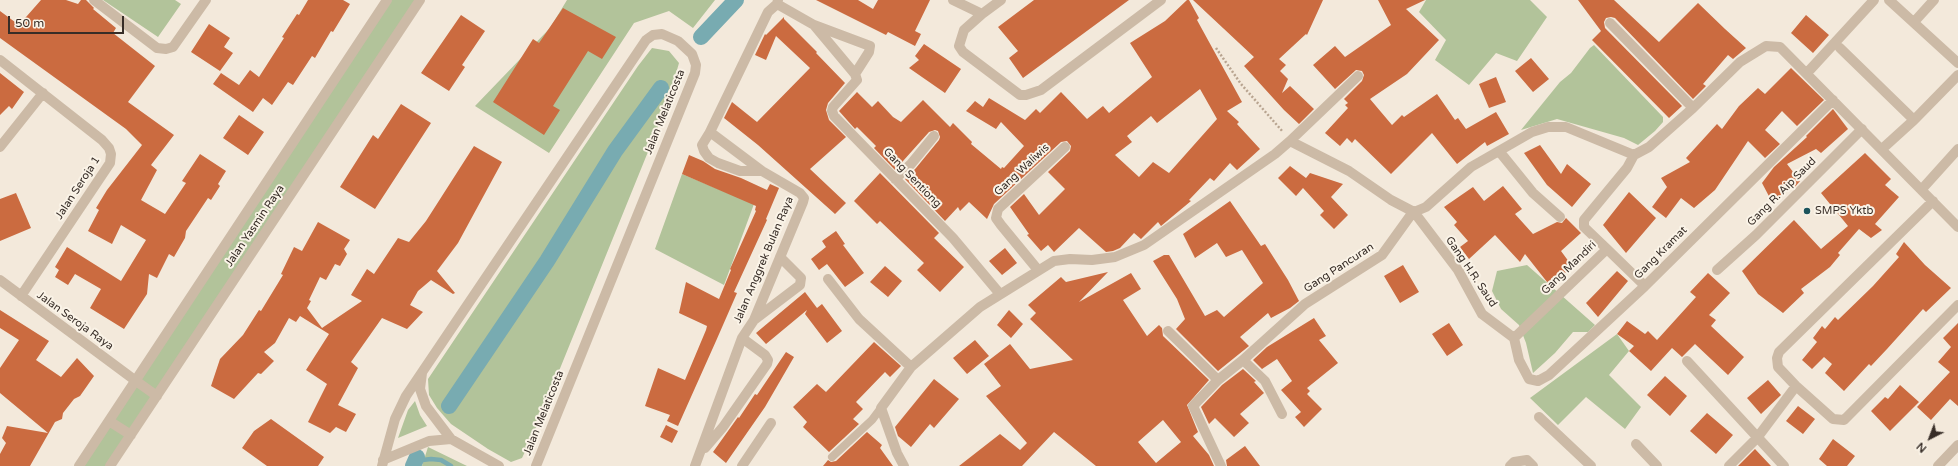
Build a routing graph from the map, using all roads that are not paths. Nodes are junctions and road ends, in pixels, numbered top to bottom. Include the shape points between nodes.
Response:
1 (94, 0) edge
2 (206, 0) edge
3 (387, 0) edge
4 (420, 0) edge
5 (953, 0) edge
6 (1001, 0) edge
7 (1161, 0) edge
8 (1874, 0) edge
9 (1889, 0) edge
10 (1934, 0) edge
11 (777, 2) edge
12 (982, 14) junction
13 (1914, 22) junction
14 (1610, 23) dead end
15 (814, 25) junction
16 (1840, 48) dead end
17 (0, 60) edge
18 (1958, 63) edge
19 (1807, 73) junction
20 (1958, 75) edge
21 (1358, 76) dead end
22 (856, 77) junction
23 (43, 93) junction
24 (1833, 100) junction
25 (1693, 108) junction
26 (1914, 120) junction
27 (1862, 129) junction
28 (710, 132) junction
29 (934, 136) dead end
30 (1290, 141) junction
31 (1065, 146) dead end
32 (0, 147) edge
33 (1882, 149) junction
34 (1958, 149) edge
35 (1499, 150) junction
36 (1634, 156) junction
37 (762, 172) junction
38 (895, 179) junction
39 (1922, 190) junction
40 (1933, 201) junction
41 (1413, 212) junction
42 (1560, 217) dead end
43 (1958, 227) edge
44 (1607, 249) junction
45 (780, 257) junction
46 (1038, 270) junction
47 (1717, 270) dead end
48 (828, 279) dead end
49 (0, 280) edge
50 (1645, 286) junction
51 (1000, 294) junction
52 (21, 296) junction
53 (1958, 305) edge
54 (754, 320) junction
55 (1168, 330) dead end
56 (742, 338) junction
57 (1514, 338) junction
58 (1243, 360) junction
59 (1687, 361) dead end
60 (911, 368) junction
61 (422, 371) junction
62 (1218, 380) junction
63 (136, 381) junction
64 (1796, 386) junction
65 (157, 396) junction
66 (881, 408) junction
67 (1282, 414) dead end
68 (1539, 417) dead end
69 (109, 421) junction
70 (771, 423) dead end
71 (131, 435) junction
72 (1757, 438) junction
73 (451, 439) junction
74 (1636, 444) dead end
75 (1958, 446) edge
76 (832, 457) dead end
77 (698, 462) edge
78 (382, 463) edge
79 (79, 466) edge
80 (110, 466) edge
81 (499, 466) edge
82 (536, 466) edge
83 (742, 466) edge
84 (904, 466) edge
85 (1221, 466) edge
86 (1510, 466) edge
87 (1533, 466) edge
88 (1591, 466) edge
89 (1657, 466) edge
90 (1728, 466) edge
91 (1784, 466) edge
92 (1938, 466) edge

1 - 2 street via 157,48 166,49 173,47
3 - 63 street, Jalan Yasmin Raya
4 - 65 street, Jalan Yasmin Raya
5 - 12 street
6 - 12 street
7 - 12 street via 1041,90 1026,95 1020,95 962,52 959,46 964,30
8 - 19 street
9 - 13 street
10 - 13 street
11 - 15 street
11 - 28 street via 768,12
13 - 18 street
14 - 25 street
15 - 22 street
15 - 22 street via 870,46
16 - 26 street
17 - 23 street, Jalan Seroja 1
19 - 24 street
19 - 25 street via 1780,47 1766,46 1740,62
20 - 26 street
21 - 30 street
22 - 38 street, Gang Sentiong via 832,110 834,116
23 - 32 street
23 - 52 street, Jalan Seroja 1 via 102,140 109,148 110,163
24 - 27 street
24 - 50 street, Gang Kramat
25 - 36 street via 1649,147
26 - 33 street
27 - 33 street
27 - 47 street, Gang R. Aip Saud via 1756,236
28 - 37 street, Jalan Anggrek Bulan Raya
28 - 37 street via 702,145 709,158 740,171
29 - 38 street
30 - 41 street via 1349,171
30 - 46 street via 1144,245 1115,257 1054,261
31 - 46 street, Gang Waliwis via 998,209 996,218
33 - 39 street
34 - 39 street
35 - 36 street via 1532,132 1548,127 1566,127
35 - 41 street via 1471,167 1426,207
35 - 42 street via 1533,193
36 - 44 street, Gang Mandiri via 1584,220 1584,227
37 - 45 street, Jalan Anggrek Bulan Raya via 800,193 804,198
38 - 51 street, Gang Sentiong via 953,238
39 - 40 street
40 - 43 street
40 - 64 street via 1780,352 1777,358 1778,367
41 - 57 street, Gang H.R. Saud via 1458,270 1482,314
41 - 58 street, Gang Pancuran via 1382,255 1305,304
44 - 50 street
44 - 57 street, Gang Mandiri
45 - 54 street, Jalan Anggrek Bulan Raya
45 - 54 street via 801,278 800,285
46 - 51 street
48 - 60 street via 859,319
49 - 52 street, Jalan Seroja Raya
50 - 57 street, Gang Kramat via 1549,375 1538,381 1529,379 1524,371
51 - 60 street via 980,307
52 - 63 street, Jalan Seroja Raya
53 - 64 street via 1844,420 1833,419
54 - 56 street, Jalan Anggrek Bulan Raya
55 - 62 street
56 - 77 street, Jalan Anggrek Bulan Raya
56 - 77 street via 765,355 767,364
58 - 62 street, Gang Pancuran
58 - 67 street via 1265,381
59 - 72 street
60 - 66 street
61 - 73 street via 420,389 426,406
61 - 78 street, Jalan Melaticosta via 395,418
61 - 82 street, Jalan Melaticosta via 646,40 653,35 662,34 678,40 692,54 696,65 695,73
62 - 85 street, Gang Pancuran via 1193,406
63 - 65 street, Jalan Seroja Raya
63 - 69 street, Jalan Yasmin Raya
64 - 72 street
65 - 71 street, Jalan Yasmin Raya
66 - 76 lane via 872,420
66 - 84 street
68 - 88 street
69 - 71 street
69 - 79 street, Jalan Yasmin Raya
70 - 83 street
71 - 80 street, Jalan Yasmin Raya
72 - 90 street
72 - 91 street
73 - 78 street, Jalan Melaticosta via 429,441
73 - 81 street
74 - 89 street
75 - 92 street
86 - 87 street via 1514,462 1527,460

